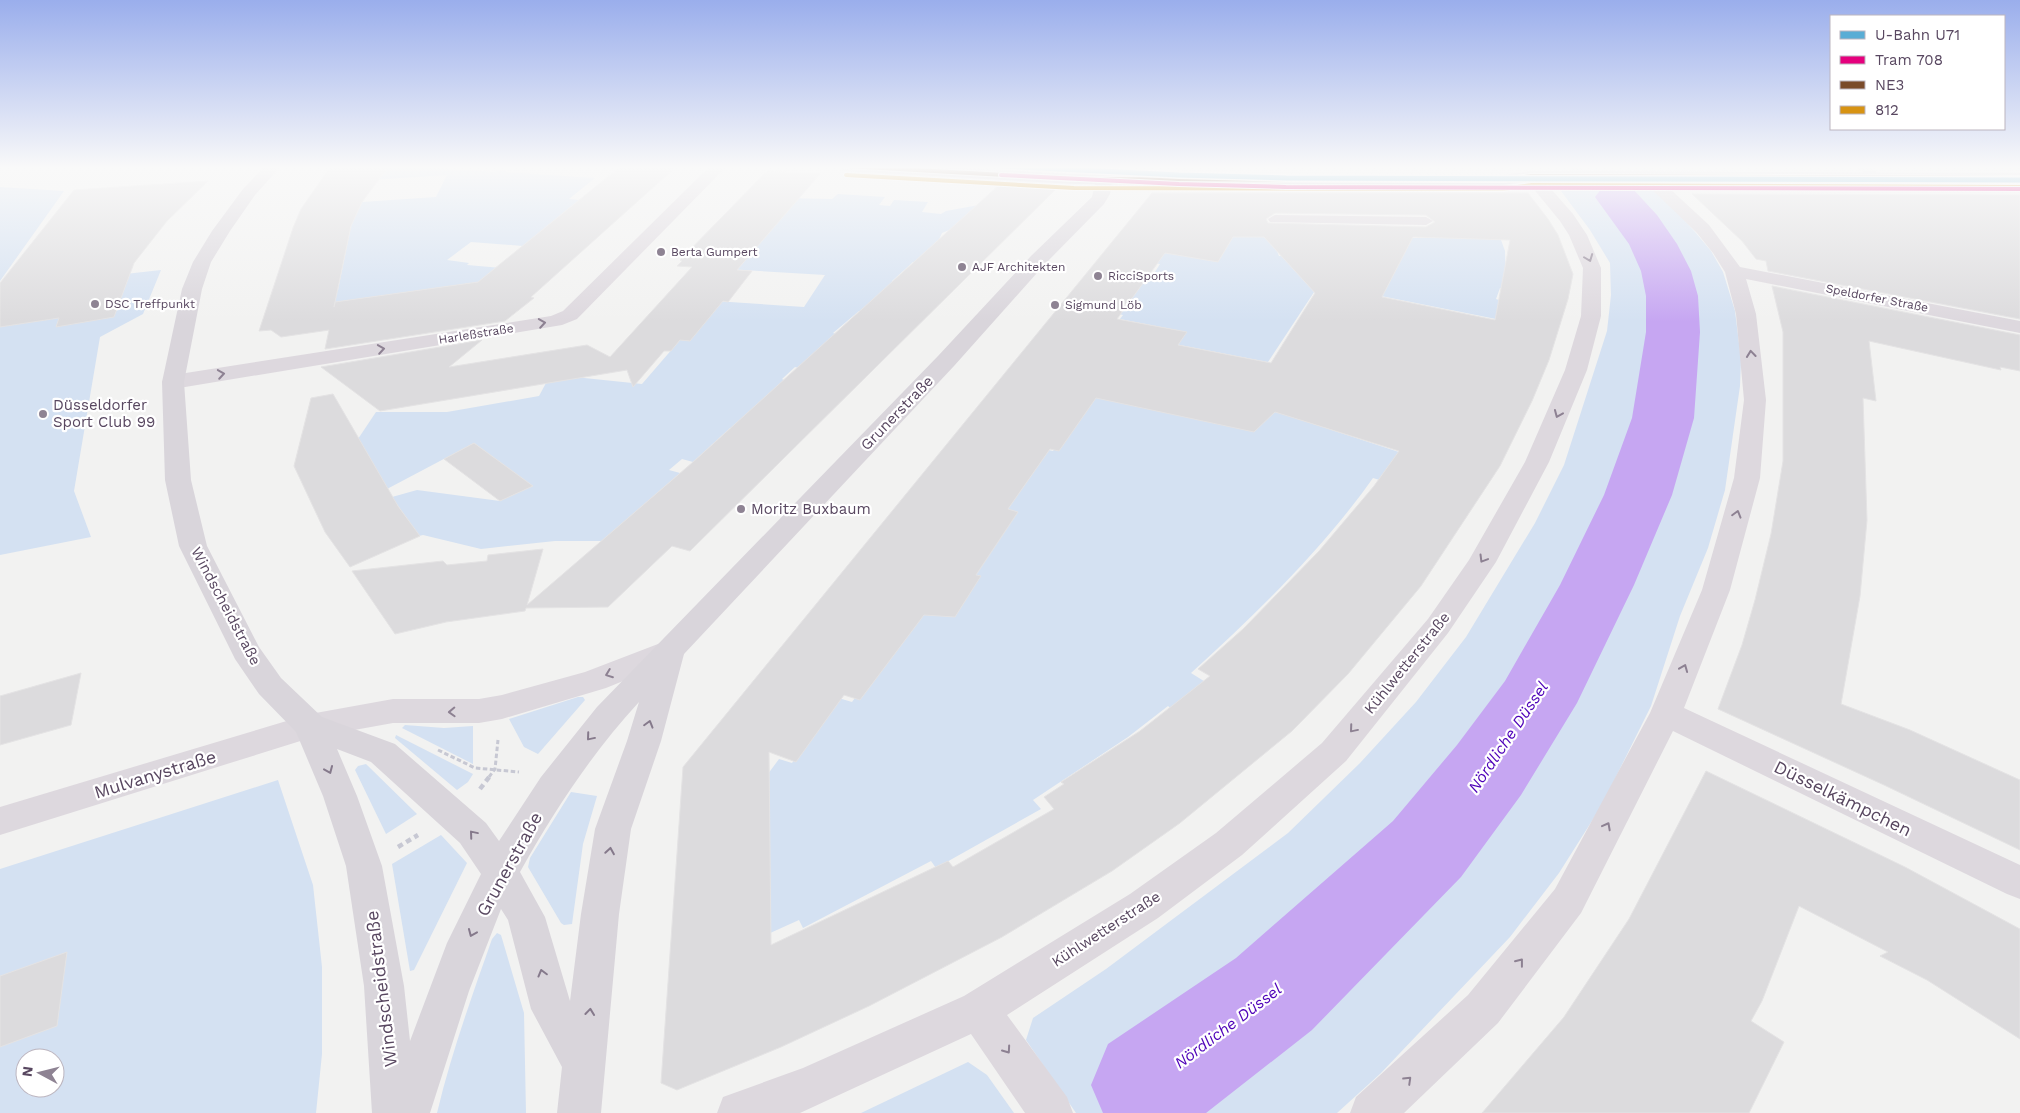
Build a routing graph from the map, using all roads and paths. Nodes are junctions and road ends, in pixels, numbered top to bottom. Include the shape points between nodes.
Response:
1 (230, 218) edge
2 (668, 218) edge
3 (1080, 218) edge
4 (1567, 218) edge
5 (1691, 218) edge
6 (1275, 219) dead end
7 (1426, 220) dead end
8 (1734, 272) junction
9 (2020, 327) edge
10 (173, 382) junction
11 (670, 650) junction
12 (1666, 713) junction
13 (310, 726) junction
14 (526, 773) dead end
15 (477, 792) dead end
16 (0, 822) edge
17 (423, 832) dead end
18 (390, 852) dead end
19 (502, 873) junction
20 (2020, 883) edge
21 (979, 1010) junction
22 (584, 1064) junction
23 (394, 1113) edge
24 (408, 1113) edge
25 (578, 1113) edge
26 (739, 1113) edge
27 (1051, 1113) edge
28 (1372, 1113) edge

1 - 10 main road, Windscheidstraße via 202,262 192,289
10 -> 2 street, Harleßstraße via 555,321 570,316
3 - 11 main road, Grunerstraße
4 -> 21 street, Kühlwetterstraße via 1592,268 1591,316 1576,370 1537,462 1482,562 1438,626 1334,752 1222,850 1144,906
5 - 8 street
6 - 7 lane
8 - 9 street, Speldorfer Straße
12 -> 8 street via 1716,590 1747,478 1754,400 1746,314
10 - 13 main road, Windscheidstraße via 178,480 193,546 246,652 270,686
11 -> 13 street via 595,680 479,712 393,711
11 -> 19 main road, Grunerstraße via 580,748
22 -> 11 main road, Grunerstraße via 613,829 644,741
12 - 20 street, Düsselkämpchen
28 -> 12 street via 1482,1008 1568,901
13 - 16 street, Mulvanystraße
19 -> 13 main road, Windscheidstraße via 473,833 383,753
13 -> 23 main road, Windscheidstraße via 340,796 364,866 384,986
14 - 15 path via 495,769
17 - 18 path
22 -> 19 main road, Windscheidstraße via 552,1009 526,917
19 -> 24 main road, Grunerstraße via 453,976 428,1044
21 - 26 street, Kühlwetterstraße via 808,1088
21 -> 27 street
22 - 25 main road, Grunerstraße

